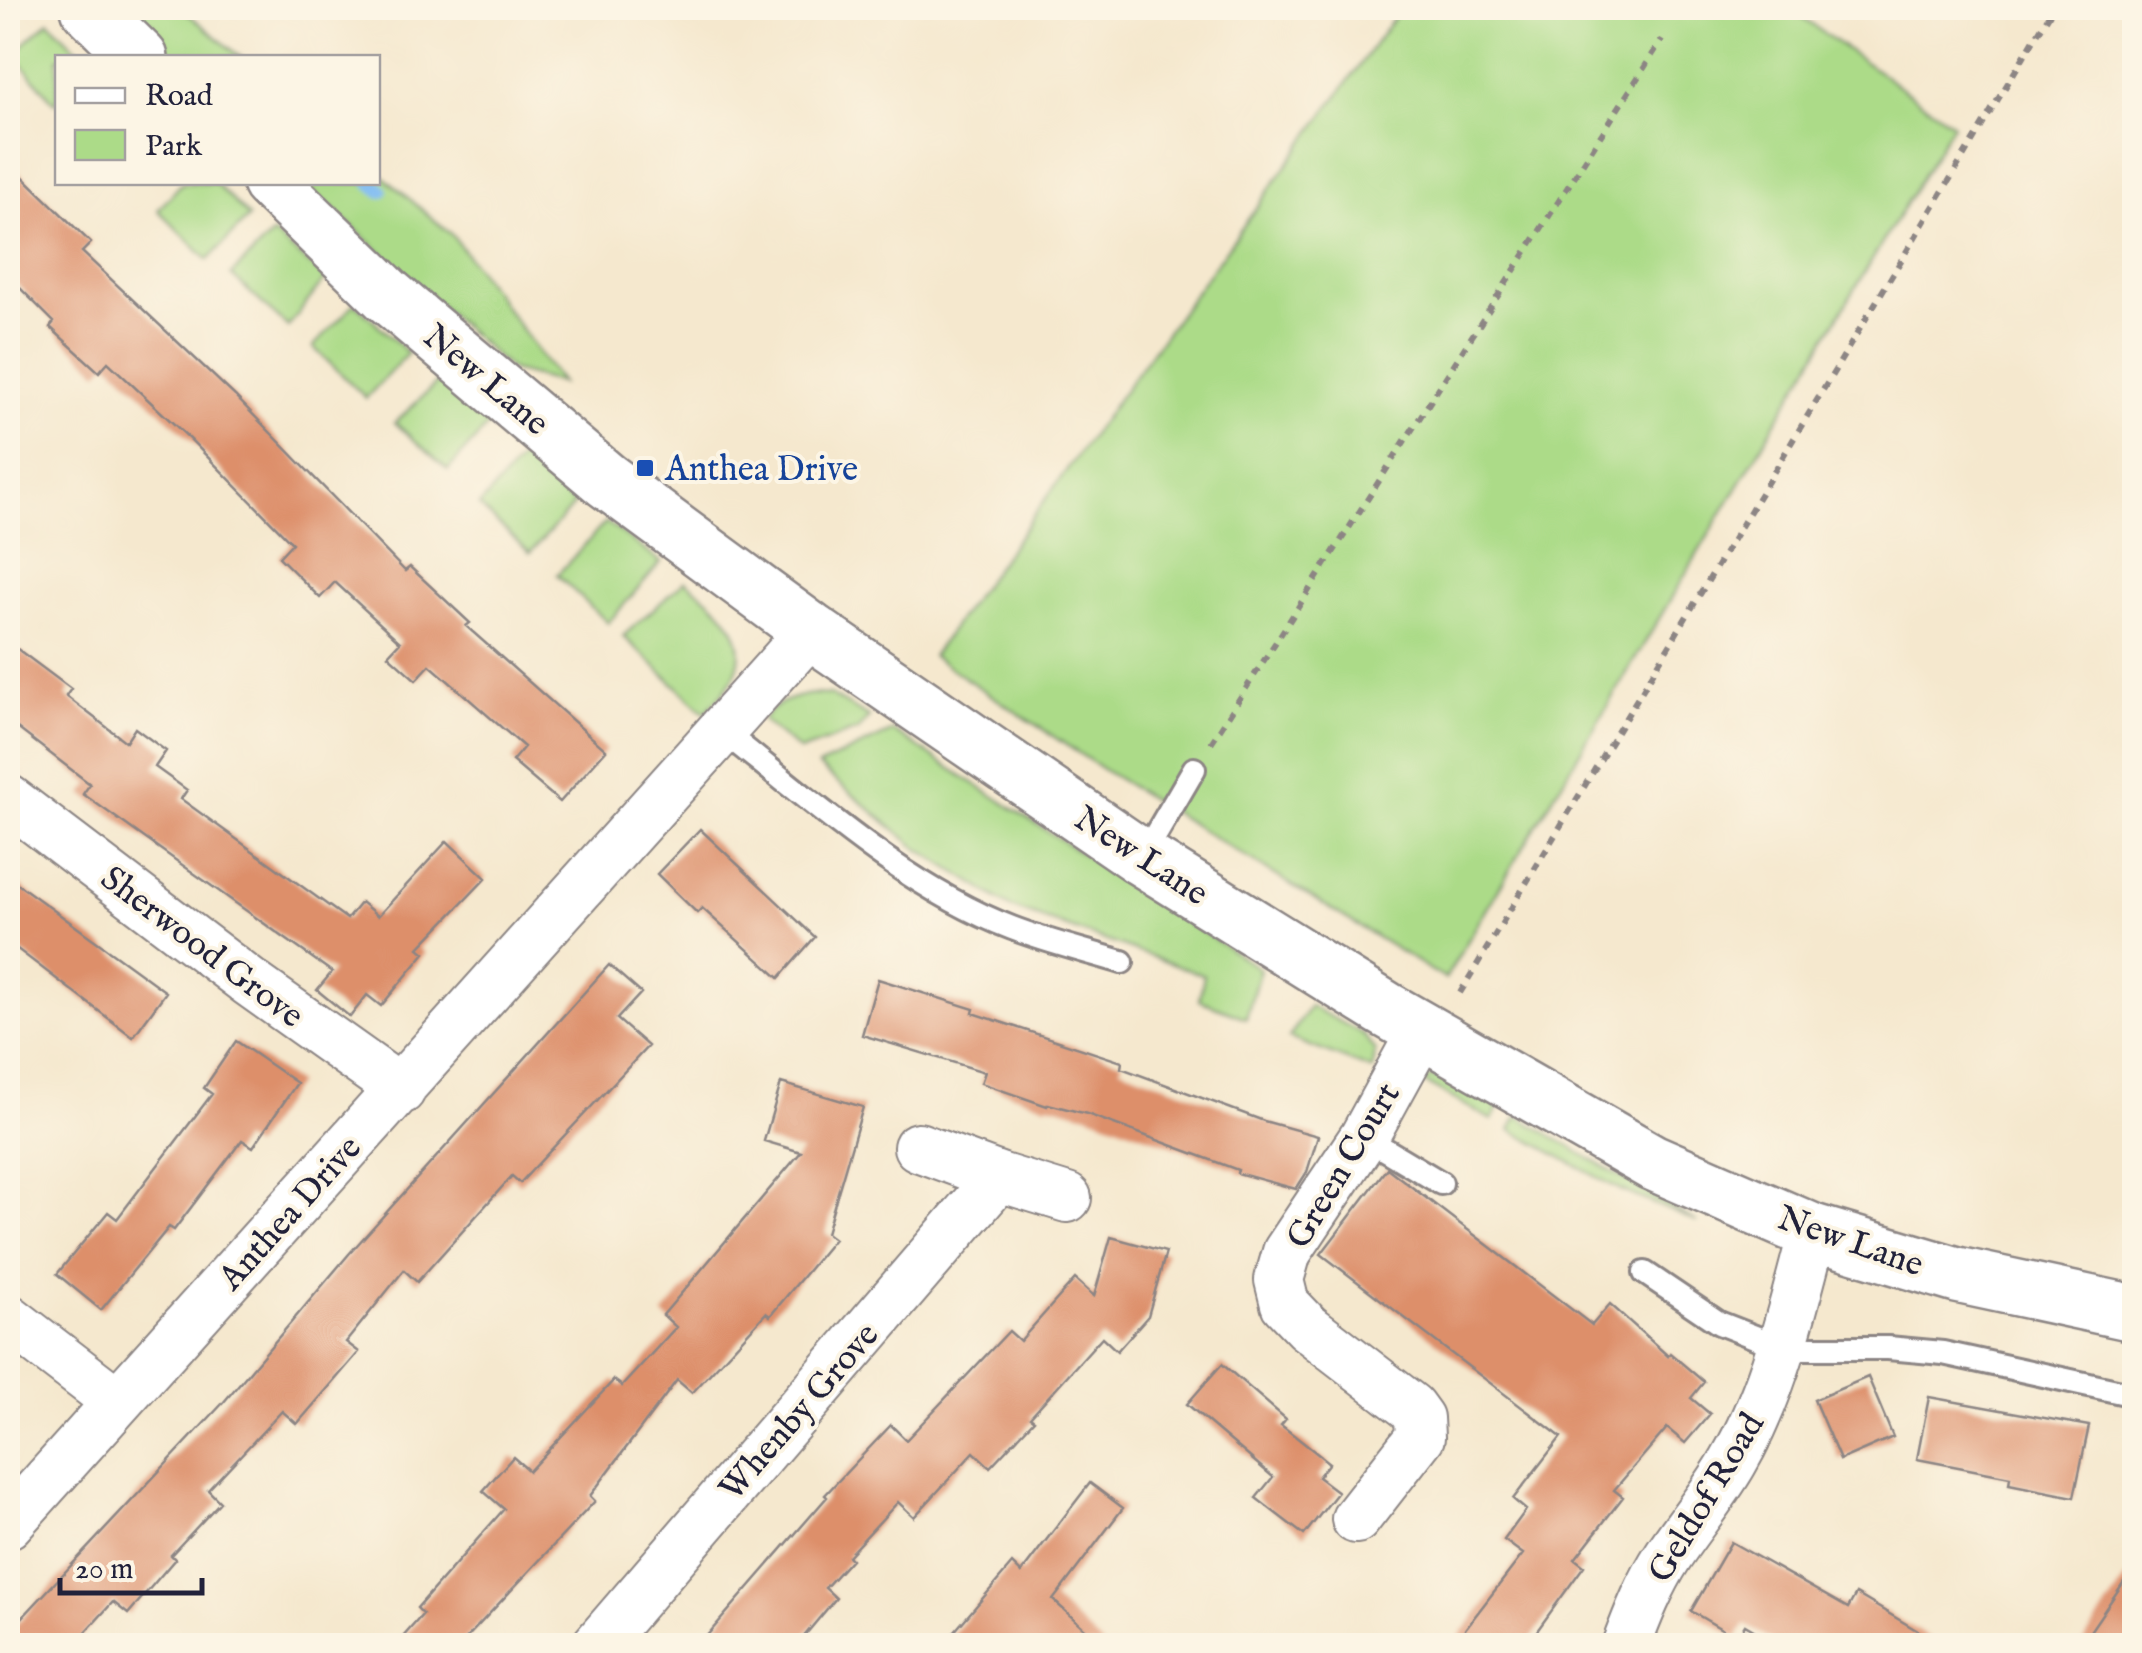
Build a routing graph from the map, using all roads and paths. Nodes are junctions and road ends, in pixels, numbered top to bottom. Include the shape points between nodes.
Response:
1 (88, 8) edge
2 (2053, 8) edge
3 (1662, 40) dead end
4 (137, 55) edge
5 (273, 185) edge
6 (811, 632) junction
7 (720, 730) junction
8 (1194, 768) joint
9 (8, 799) edge
10 (1142, 858) junction
11 (1122, 962) dead end
12 (1437, 1019) junction
13 (401, 1090) junction
14 (1364, 1136) junction
15 (918, 1146) dead end
16 (999, 1177) junction
17 (1441, 1183) dead end
18 (1067, 1198) dead end
19 (1814, 1232) junction
20 (1646, 1273) dead end
21 (2134, 1313) edge
22 (8, 1318) edge
23 (1783, 1348) junction
24 (2121, 1392) dead end
25 (116, 1401) junction
26 (1356, 1519) dead end
27 (8, 1524) edge
28 (596, 1646) edge
29 (1626, 1646) edge

1 - 4 street
2 - 12 path
3 - 8 path
5 - 6 street, New Lane via 387,294 606,480
6 - 7 street, Anthea Drive
6 - 10 street, New Lane
7 - 11 lane via 934,888 1010,928
7 - 13 street, Anthea Drive
8 - 10 lane
9 - 13 street, Sherwood Grove
10 - 12 street, New Lane
12 - 14 street, Green Court
12 - 19 street, New Lane via 1652,1162
13 - 25 street, Anthea Drive
14 - 17 lane
14 - 26 street, Green Court via 1288,1252 1280,1280 1285,1304 1307,1327 1419,1418 1420,1438
15 - 16 street
16 - 18 street
16 - 28 street, Whenby Grove
19 - 21 street, New Lane via 1957,1275
19 - 23 street, Geldof Road
20 - 23 lane via 1719,1323
22 - 25 street
23 - 24 lane via 1943,1353
23 - 29 street, Geldof Road via 1735,1460 1643,1599
25 - 27 street, Anthea Drive

